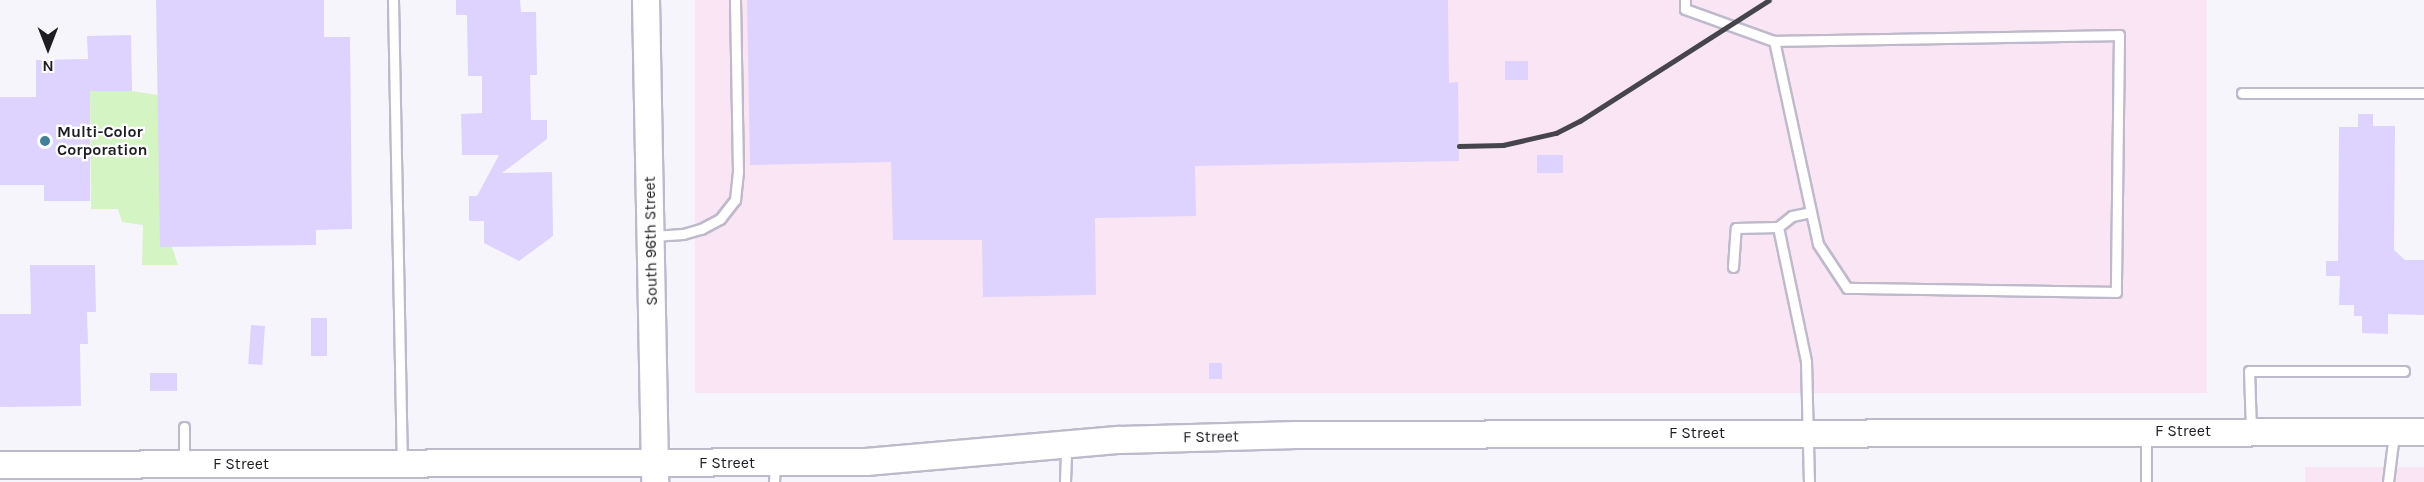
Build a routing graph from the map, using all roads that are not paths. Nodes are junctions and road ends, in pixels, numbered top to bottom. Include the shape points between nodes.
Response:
1 (393, 0) edge
2 (646, 0) edge
3 (735, 0) edge
4 (1685, 0) edge
5 (1774, 41) junction
6 (2242, 93) dead end
7 (2424, 93) edge
8 (1811, 212) junction
9 (1779, 227) junction
10 (651, 236) junction
11 (1734, 267) dead end
12 (2404, 371) dead end
13 (184, 427) dead end
14 (2146, 431) junction
15 (2251, 431) junction
16 (2394, 432) junction
17 (2424, 432) edge
18 (1806, 433) junction
19 (1066, 444) junction
20 (402, 464) junction
21 (0, 465) edge
22 (184, 465) junction
23 (775, 472) edge
24 (655, 473) edge
25 (1065, 482) edge
26 (1809, 482) edge
27 (2146, 482) edge
28 (2388, 482) edge

1 - 20 lane
2 - 10 street, South 96th Street
3 - 10 lane via 735,200 720,219 701,228 683,234
4 - 5 lane via 1685,9
5 - 8 lane
5 - 8 lane via 2119,35 2116,292 1848,288 1818,244
6 - 7 lane
8 - 9 lane via 1792,216
9 - 11 lane via 1736,228
9 - 18 lane via 1806,361
10 - 24 street, South 96th Street
12 - 15 lane via 2249,371
13 - 22 lane
14 - 15 street, F Street
14 - 18 street, F Street
14 - 27 lane
15 - 16 street, F Street
16 - 17 street, F Street
16 - 28 lane
18 - 19 street, F Street via 1273,435
18 - 26 lane
19 - 23 street, F Street
19 - 25 lane
20 - 22 street, F Street
20 - 24 street, F Street
21 - 22 street, F Street
23 - 24 street, F Street

